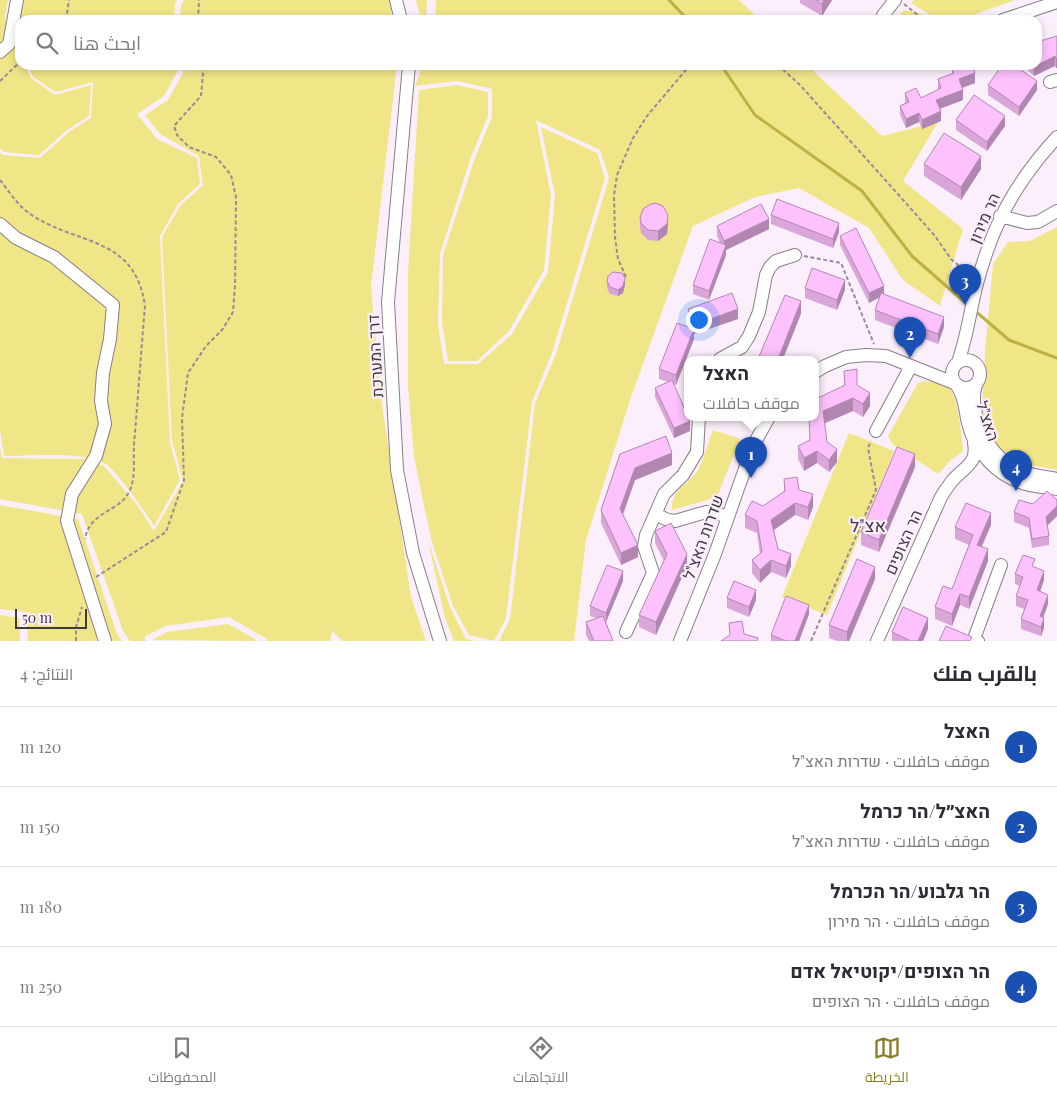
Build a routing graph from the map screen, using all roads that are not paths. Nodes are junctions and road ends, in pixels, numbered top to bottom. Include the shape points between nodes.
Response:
1 (17, 0) edge
2 (396, 0) edge
3 (894, 2) edge
4 (1057, 2) edge
5 (400, 15) edge
6 (885, 15) edge
7 (1018, 15) edge
8 (0, 52) edge
9 (409, 70) edge
10 (1057, 137) edge
11 (1057, 211) edge
12 (1000, 216) junction
13 (0, 224) edge
14 (795, 255) road end
15 (969, 325) junction
16 (726, 356) edge
17 (974, 363) junction
18 (956, 364) junction
19 (914, 367) junction
20 (819, 370) edge
21 (956, 384) junction
22 (976, 384) junction
23 (699, 421) edge
24 (767, 421) edge
25 (876, 430) road end
26 (981, 443) junction
27 (970, 464) junction
28 (991, 464) junction
29 (1057, 479) edge
30 (1057, 489) edge
31 (655, 514) junction
32 (728, 517) junction
33 (1001, 565) dead end
34 (626, 632) dead end
35 (105, 641) edge
36 (440, 641) edge
37 (680, 641) edge
38 (877, 641) edge
39 (978, 641) edge

1 - 8 street via 9,44
2 - 5 street
3 - 6 street
4 - 7 street
9 - 36 street, דרך המערכת via 388,302 397,470 413,552
10 - 12 street, הר מירון via 1028,172
11 - 12 street via 1038,222
12 - 15 street, הר מירון via 985,255
13 - 35 street via 16,238 54,257 113,305 101,401 105,424 96,456 72,494 67,521
14 - 16 street via 776,261 770,267 759,312 749,336 742,347
15 - 17 street, הר מירון
15 - 18 street, הר מירון
17 - 18 street via 968,360
17 - 22 street via 980,373
18 - 19 street via 947,370 934,371
18 - 21 street via 951,374
19 - 20 street via 886,356 866,355 846,357
19 - 21 street
19 - 25 street
21 - 22 street via 966,389
21 - 26 street, האצ"ל via 962,394 969,426
22 - 26 street, האצ"ל via 974,406
23 - 31 street via 697,452 683,475 664,494
24 - 32 street, שדרות האצ"ל via 753,446
26 - 27 street
26 - 28 street, האצ"ל via 984,458
26 - 29 street via 1027,474
27 - 28 street
27 - 38 street, הר הצופים via 941,497
28 - 30 street via 1026,484
31 - 32 street via 675,521 706,512
31 - 34 street via 644,546 653,573
32 - 37 street, שדרות האצ"ל
33 - 39 street via 974,639

